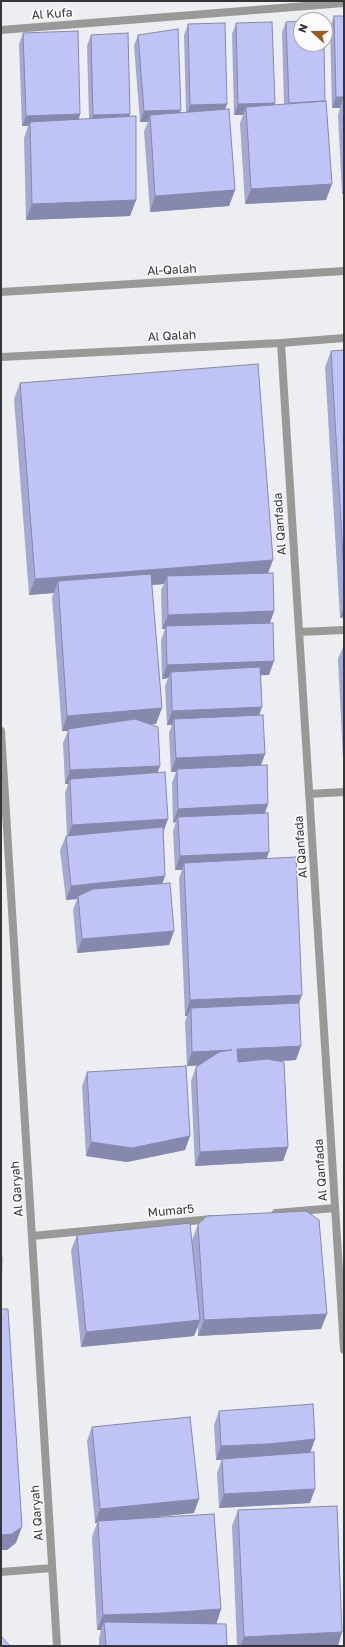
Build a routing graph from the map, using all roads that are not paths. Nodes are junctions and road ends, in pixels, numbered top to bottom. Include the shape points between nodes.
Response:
1 (344, 3) edge
2 (1, 30) edge
3 (344, 272) edge
4 (1, 292) edge
5 (344, 338) edge
6 (281, 343) junction
7 (1, 357) edge
8 (344, 630) edge
9 (299, 632) junction
10 (1, 731) edge
11 (344, 792) edge
12 (309, 794) junction
13 (335, 1208) junction
14 (265, 1214) edge
15 (219, 1219) edge
16 (32, 1236) junction
17 (344, 1350) edge
18 (52, 1568) junction
19 (1, 1572) edge
20 (57, 1646) edge

1 - 2 street, Al Kufa
3 - 4 street, Al-Qalah
5 - 6 street, Al Qalah
6 - 7 street, Al Qalah
6 - 9 street, Al Qanfada
8 - 9 street
9 - 12 street, Al Qanfada
10 - 16 street, Al Qaryah
11 - 12 street
12 - 13 street, Al Qanfada
13 - 14 street
13 - 17 street, Al Qanfada
15 - 16 street, Mumar5
16 - 18 street, Al Qaryah
18 - 19 street
18 - 20 street, Al Qaryah

